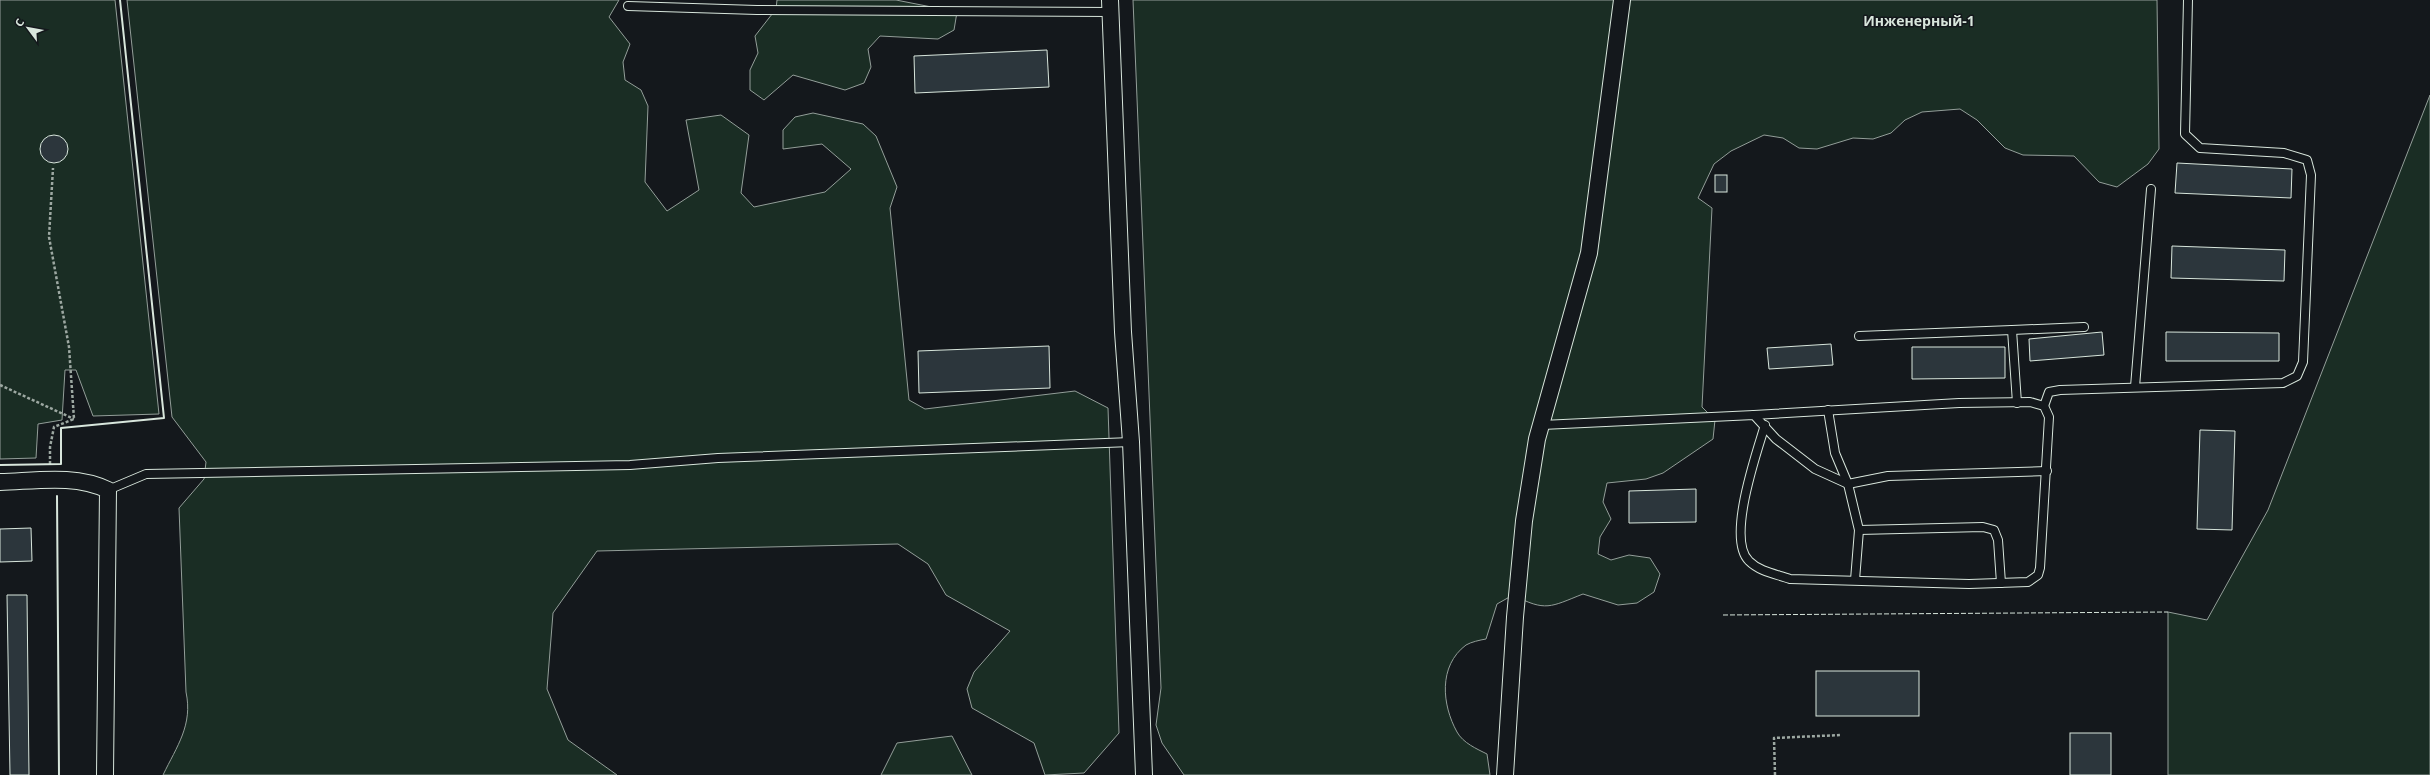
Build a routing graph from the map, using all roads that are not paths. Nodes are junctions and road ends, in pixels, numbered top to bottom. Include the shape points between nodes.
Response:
1 (1622, 0) edge
2 (2188, 0) edge
3 (628, 6) dead end
4 (1110, 6) edge
5 (2150, 188) dead end
6 (2084, 328) dead end
7 (2012, 330) junction
8 (1859, 336) dead end
9 (2135, 388) junction
10 (2017, 402) junction
11 (2044, 406) junction
12 (1828, 410) junction
13 (1754, 415) junction
14 (1542, 425) junction
15 (1765, 425) junction
16 (1131, 442) junction
17 (2047, 471) junction
18 (0, 482) edge
19 (1848, 484) junction
20 (108, 490) junction
21 (1859, 530) junction
22 (1855, 580) junction
23 (2001, 583) junction
24 (105, 775) edge
25 (1144, 775) edge
26 (1506, 775) edge

1 - 14 street via 1589,253
2 - 9 lane via 2185,134 2200,148 2284,153 2307,160 2311,175 2303,362 2297,376 2283,383
3 - 4 lane via 765,10
4 - 16 street via 1123,325
5 - 9 lane
6 - 7 lane
7 - 8 lane
7 - 10 lane
9 - 11 lane via 2049,392
10 - 11 lane
10 - 12 lane
11 - 17 lane via 2049,417
12 - 13 lane
12 - 19 lane via 1835,453
13 - 14 lane
13 - 15 lane
14 - 26 street via 1537,439 1524,521 1515,617
15 - 19 lane via 1776,439 1815,469
15 - 22 lane via 1744,496 1741,542 1747,560 1762,570 1790,579
16 - 20 lane via 718,458 630,465 146,474
16 - 25 street
17 - 19 lane via 1888,476
17 - 23 lane via 2038,575 2028,582
18 - 20 street via 50,480 93,483
19 - 21 lane
20 - 24 street
21 - 22 lane
21 - 23 lane via 1983,526 1994,530 1998,540
22 - 23 lane

